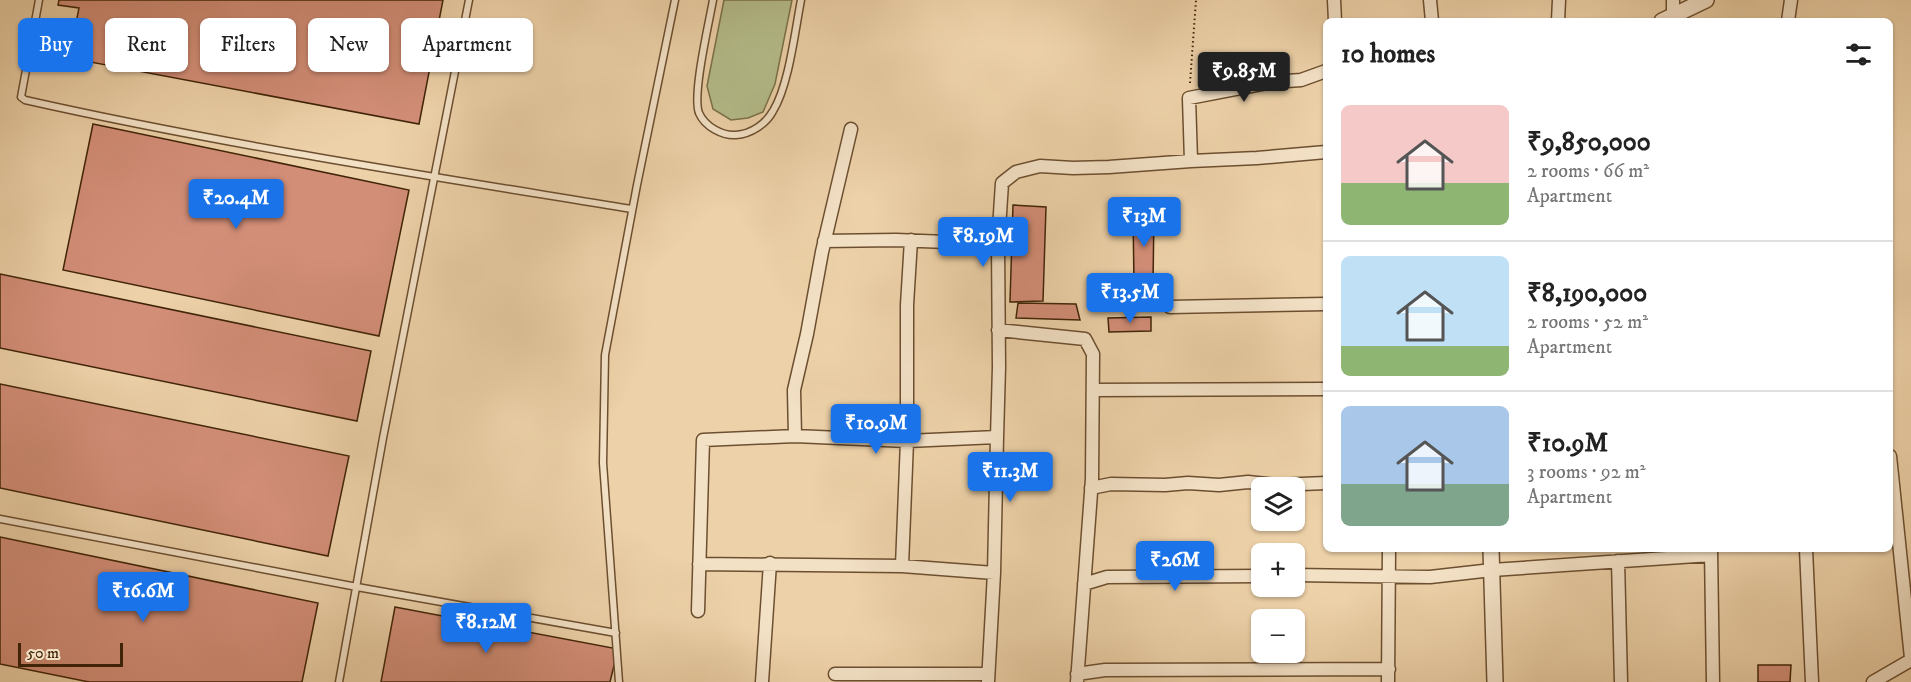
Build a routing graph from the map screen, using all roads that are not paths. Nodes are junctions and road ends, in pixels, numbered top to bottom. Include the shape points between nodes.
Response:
1 (39, 0) edge
2 (469, 0) edge
3 (675, 0) edge
4 (713, 0) edge
5 (801, 0) edge
6 (1334, 0) edge
7 (1430, 0) edge
8 (1559, 0) edge
9 (1673, 0) edge
10 (1706, 0) edge
11 (1791, 0) edge
12 (1335, 18) edge
13 (1432, 18) edge
14 (1558, 18) edge
15 (1667, 18) edge
16 (1788, 18) edge
17 (1323, 72) edge
18 (851, 129) dead end
19 (1323, 152) edge
20 (1191, 161) junction
21 (435, 177) junction
22 (632, 209) junction
23 (911, 240) junction
24 (824, 241) junction
25 (998, 244) junction
26 (1323, 304) edge
27 (1170, 307) dead end
28 (998, 330) junction
29 (1323, 389) edge
30 (1094, 390) junction
31 (795, 436) junction
32 (997, 437) junction
33 (907, 441) junction
34 (1323, 483) edge
35 (1091, 488) junction
36 (1893, 498) edge
37 (0, 519) edge
38 (1389, 552) edge
39 (1491, 552) edge
40 (1711, 552) edge
41 (1806, 552) edge
42 (1618, 561) junction
43 (770, 563) junction
44 (699, 564) junction
45 (902, 566) junction
46 (1492, 570) junction
47 (994, 573) junction
48 (1305, 575) edge
49 (1389, 575) junction
50 (1251, 576) edge
51 (1084, 584) junction
52 (357, 587) junction
53 (698, 611) dead end
54 (616, 633) junction
55 (1911, 659) edge
56 (1389, 669) junction
57 (835, 674) dead end
58 (988, 678) edge
59 (1077, 678) edge
60 (339, 682) edge
61 (619, 682) edge
62 (762, 682) edge
63 (1388, 682) edge
64 (1495, 682) edge
65 (1621, 682) edge
66 (1713, 682) edge
67 (1812, 682) edge
68 (1873, 682) edge

1 - 21 lane via 21,97 25,100
2 - 21 lane
3 - 22 lane
4 - 5 lane via 698,86 699,113 708,126 726,136 744,135 758,128 774,111 786,80
6 - 12 street
7 - 13 street
8 - 14 street
9 - 15 street
10 - 15 street
11 - 16 street
17 - 20 street via 1301,80 1190,98
18 - 24 street
19 - 20 street
20 - 25 street via 1109,167 1040,166 1017,172 1002,183
21 - 22 lane
21 - 52 lane via 382,438
22 - 54 lane via 604,355 603,463
23 - 24 street
23 - 25 street
23 - 33 street
24 - 31 street via 794,390
25 - 28 street
26 - 27 street
28 - 30 street via 1085,339 1094,354
28 - 32 street
29 - 30 street
30 - 35 street
31 - 33 street
31 - 44 street via 704,440
32 - 33 street
32 - 47 street
33 - 45 street
34 - 35 street via 1111,484
35 - 51 street
36 - 55 street
37 - 52 lane
38 - 49 street
39 - 46 street
40 - 42 street
40 - 66 street
41 - 67 street
42 - 46 street
42 - 65 street
43 - 44 street
43 - 45 street
43 - 62 street
44 - 53 street
45 - 47 street
46 - 49 street via 1430,577
46 - 64 street
47 - 58 street
48 - 49 street
49 - 56 street
50 - 51 street via 1107,578
51 - 59 street
52 - 54 lane
52 - 60 lane
54 - 61 lane
55 - 68 street
56 - 59 street via 1105,670
56 - 63 street
57 - 58 street

